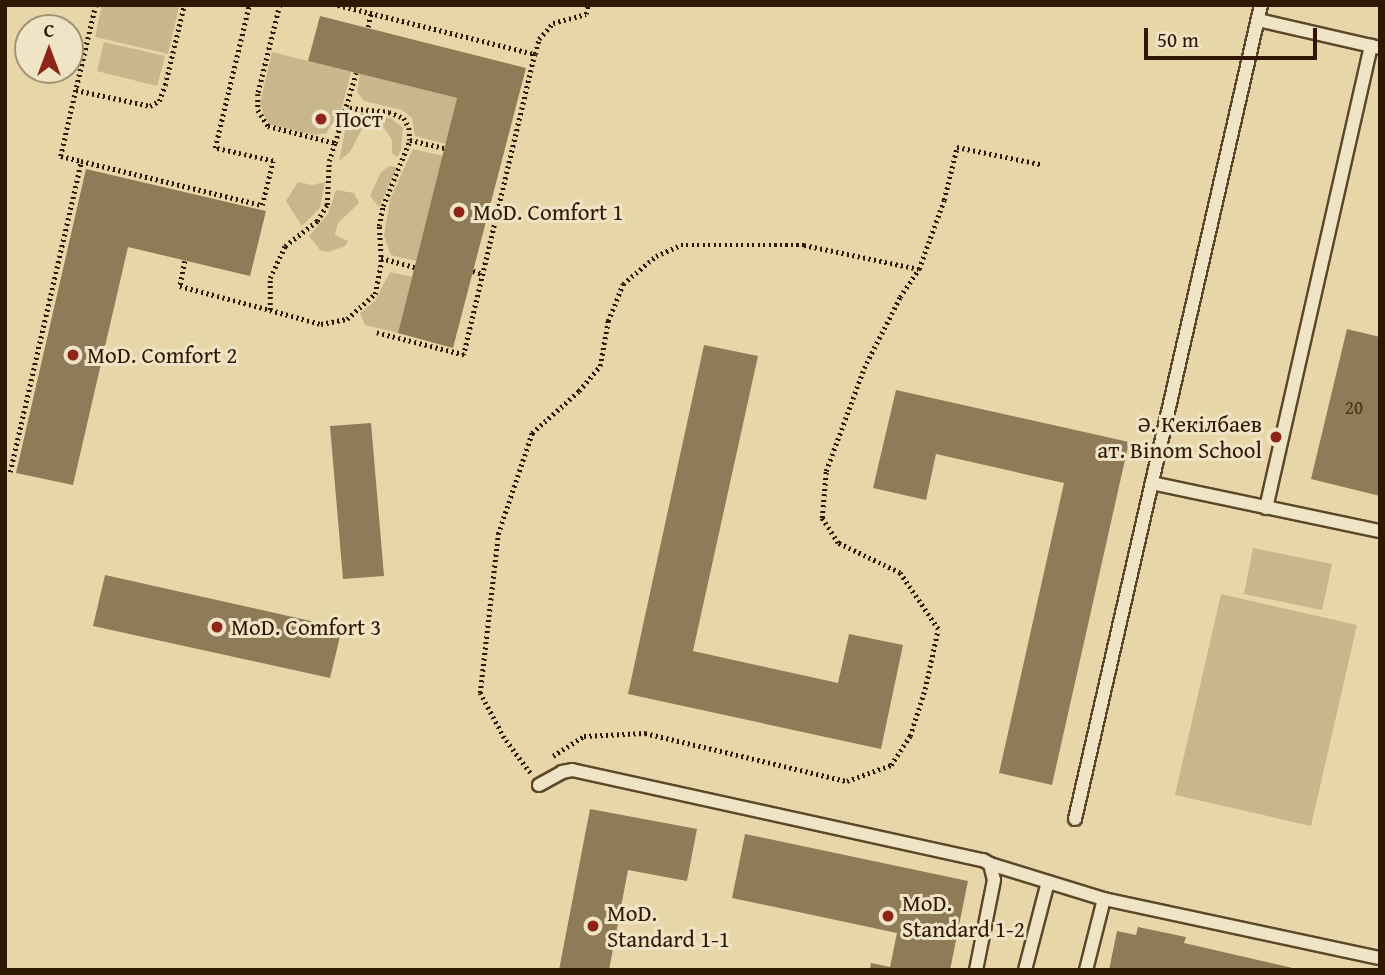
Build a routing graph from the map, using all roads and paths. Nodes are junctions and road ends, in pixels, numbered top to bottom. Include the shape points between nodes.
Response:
1 (96, 5) edge
2 (184, 5) edge
3 (249, 5) edge
4 (280, 5) edge
5 (338, 5) edge
6 (588, 5) edge
7 (1261, 5) edge
8 (371, 13) junction
9 (1258, 20) junction
10 (368, 27) dead end
11 (1375, 48) edge
12 (535, 54) junction
13 (356, 73) dead end
14 (76, 90) junction
15 (342, 117) junction
16 (410, 140) junction
17 (335, 143) junction
18 (445, 148) dead end
19 (81, 161) junction
20 (502, 162) dead end
21 (509, 164) junction
22 (1040, 164) dead end
23 (381, 258) junction
24 (185, 261) dead end
25 (415, 267) dead end
26 (919, 269) junction
27 (473, 271) dead end
28 (483, 274) junction
29 (270, 310) junction
30 (377, 333) dead end
31 (10, 472) dead end
32 (1152, 483) junction
33 (1266, 508) junction
34 (1380, 531) edge
35 (539, 785) junction
36 (1075, 819) dead end
37 (990, 864) junction
38 (1048, 882) junction
39 (1104, 900) junction
40 (1380, 958) edge
41 (976, 970) edge
42 (1025, 970) edge
43 (1086, 970) edge

1 - 14 path
2 - 14 path via 159,101 138,106
3 - 19 path via 215,148 273,161 262,205
4 - 17 path via 258,94 262,120 268,126
5 - 8 path
6 - 12 path via 586,14 553,23 539,39
7 - 9 lane
8 - 10 path
8 - 12 path
9 - 11 lane
9 - 32 lane
11 - 33 lane
12 - 21 path
13 - 15 path
14 - 19 path via 61,156
15 - 16 path via 350,108 389,112 404,118
15 - 17 path
16 - 18 path
16 - 23 path via 383,206
17 - 29 path via 329,161 327,205 317,221 285,246 270,278
19 - 31 path
20 - 21 path
21 - 28 path
22 - 26 path via 957,147
23 - 25 path
23 - 29 path via 374,294 347,319 321,324
24 - 29 path via 180,286
26 - 35 path via 804,245 681,244 656,256 623,284 608,321 600,366 532,433 498,534 480,693 504,738
26 - 35 path via 864,368 826,471 822,518 838,543 900,573 938,629 910,736 891,765 847,781 645,733 610,733 584,736 554,755
27 - 28 path
28 - 30 path via 464,355
32 - 33 lane
32 - 36 lane
33 - 34 lane
35 - 37 lane via 572,770
37 - 38 lane
37 - 41 lane via 994,880
38 - 39 lane
38 - 42 lane
39 - 40 lane
39 - 43 lane

